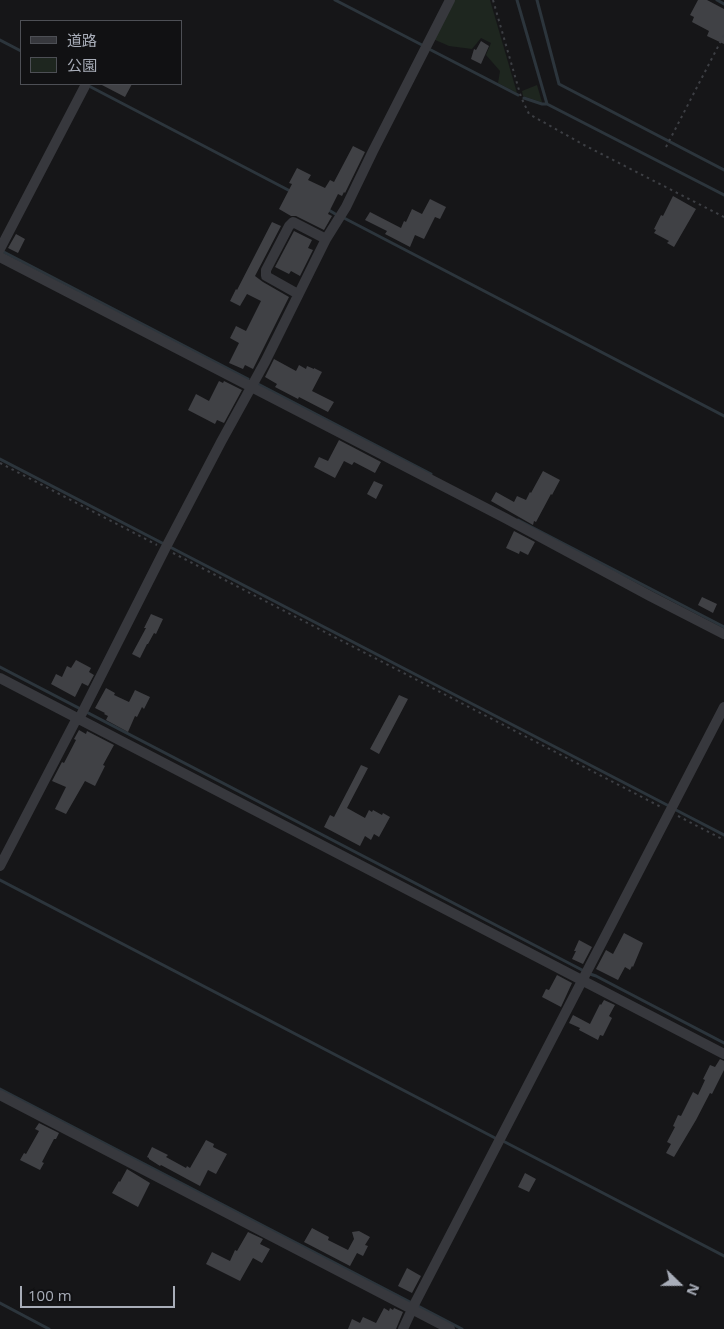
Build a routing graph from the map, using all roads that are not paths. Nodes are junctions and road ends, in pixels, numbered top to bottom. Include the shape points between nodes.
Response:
1 (450, 0) edge
2 (85, 86) dead end
3 (326, 238) junction
4 (0, 251) edge
5 (298, 294) junction
6 (252, 386) junction
7 (724, 634) edge
8 (0, 678) edge
9 (724, 707) edge
10 (81, 714) junction
11 (0, 866) edge
12 (583, 982) junction
13 (724, 1054) edge
14 (0, 1095) edge
15 (412, 1310) junction
16 (403, 1329) edge
17 (450, 1329) edge

1 - 3 street via 364,173
2 - 4 street
3 - 5 street
3 - 5 street via 293,222 266,270 266,276
4 - 6 street via 186,354
5 - 6 street
6 - 7 street
6 - 10 street
8 - 10 street
9 - 12 street
10 - 11 street
10 - 12 street
12 - 13 street
12 - 15 street
14 - 15 street
15 - 16 street
15 - 17 street

